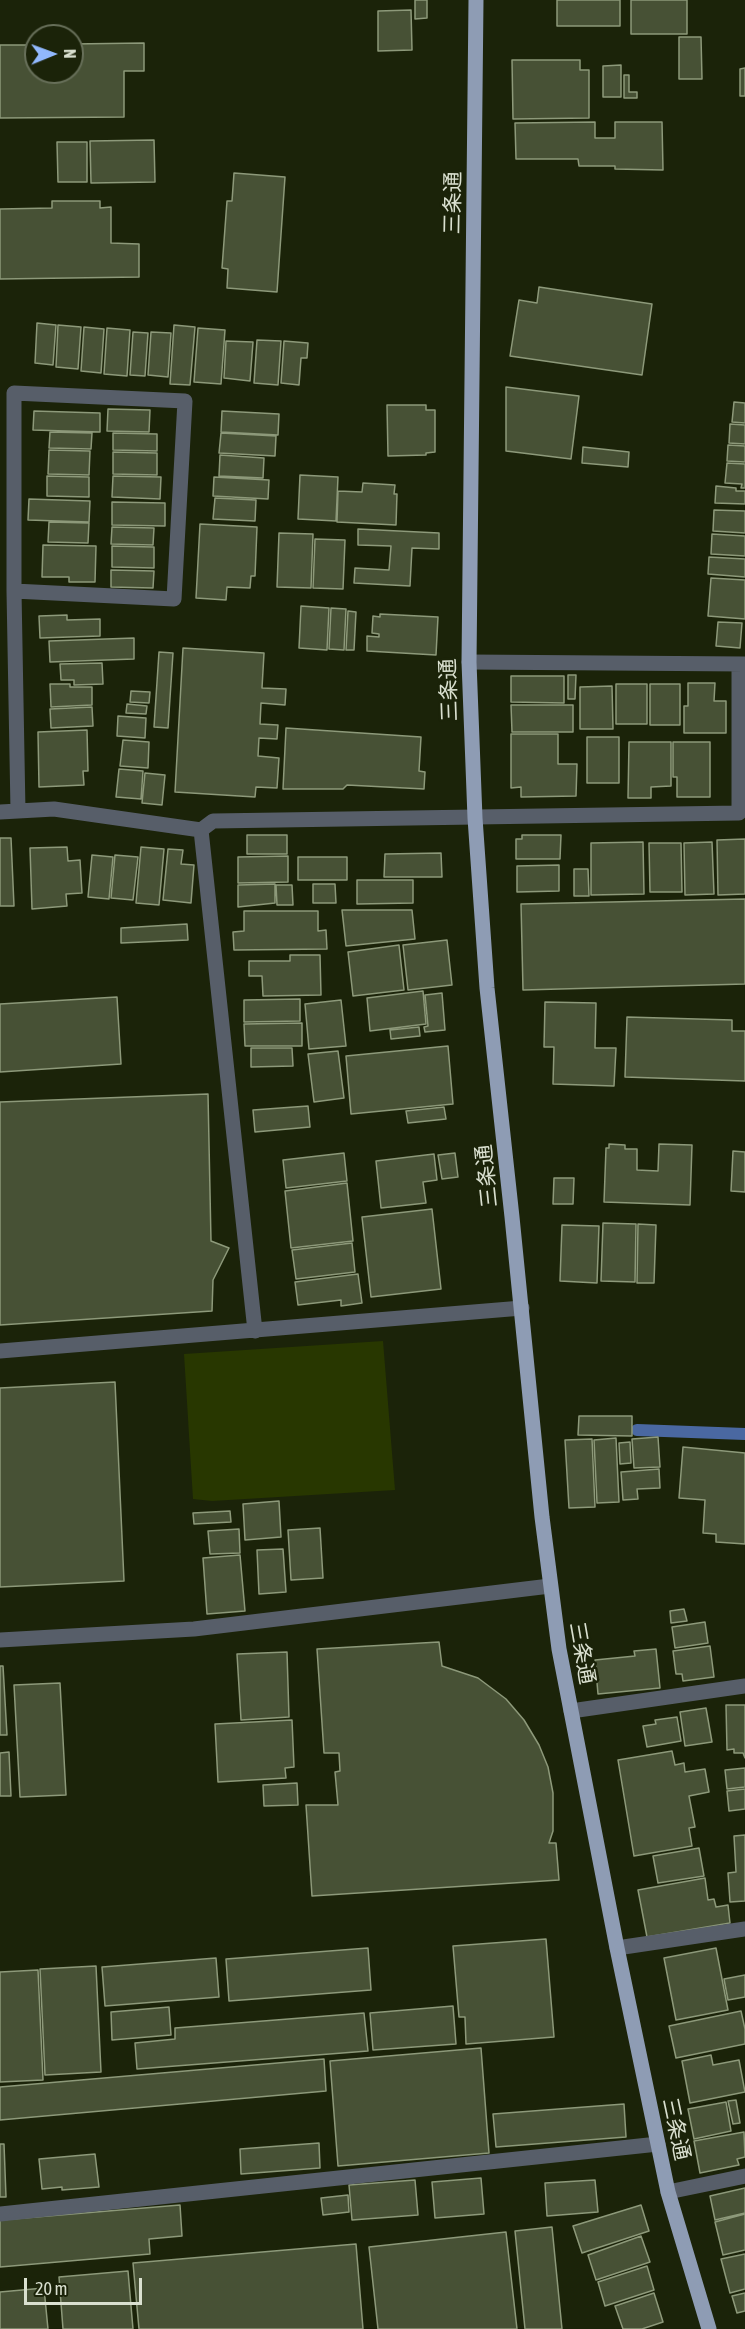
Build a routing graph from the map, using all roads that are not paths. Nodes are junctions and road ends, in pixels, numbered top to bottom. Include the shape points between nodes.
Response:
1 (476, 0) edge
2 (7, 482) edge
3 (14, 591) junction
4 (469, 662) junction
5 (742, 664) edge
6 (18, 811) junction
7 (0, 812) edge
8 (475, 818) junction
9 (201, 830) junction
10 (522, 1308) junction
11 (255, 1331) junction
12 (0, 1351) edge
13 (550, 1586) junction
14 (0, 1640) edge
15 (745, 1686) edge
16 (571, 1711) junction
17 (745, 1929) edge
18 (617, 1948) junction
19 (658, 2144) junction
20 (745, 2176) edge
21 (668, 2192) junction
22 (0, 2214) edge
23 (709, 2329) edge

1 - 4 main road, 三条通
2 - 3 street
2 - 3 street via 14,393 185,401 174,599
3 - 6 street
4 - 5 street
4 - 8 main road, 三条通
5 - 8 street via 739,813
6 - 7 street
6 - 9 street via 54,808
8 - 9 street via 213,821
8 - 10 main road, 三条通 via 487,988
9 - 11 street
10 - 11 street
10 - 13 main road, 三条通
11 - 12 street
13 - 14 street via 194,1629
13 - 16 main road, 三条通
15 - 16 street
16 - 18 main road, 三条通
17 - 18 street
18 - 19 main road, 三条通
19 - 21 main road, 三条通
19 - 22 street
20 - 21 street
21 - 23 main road, 三条通

